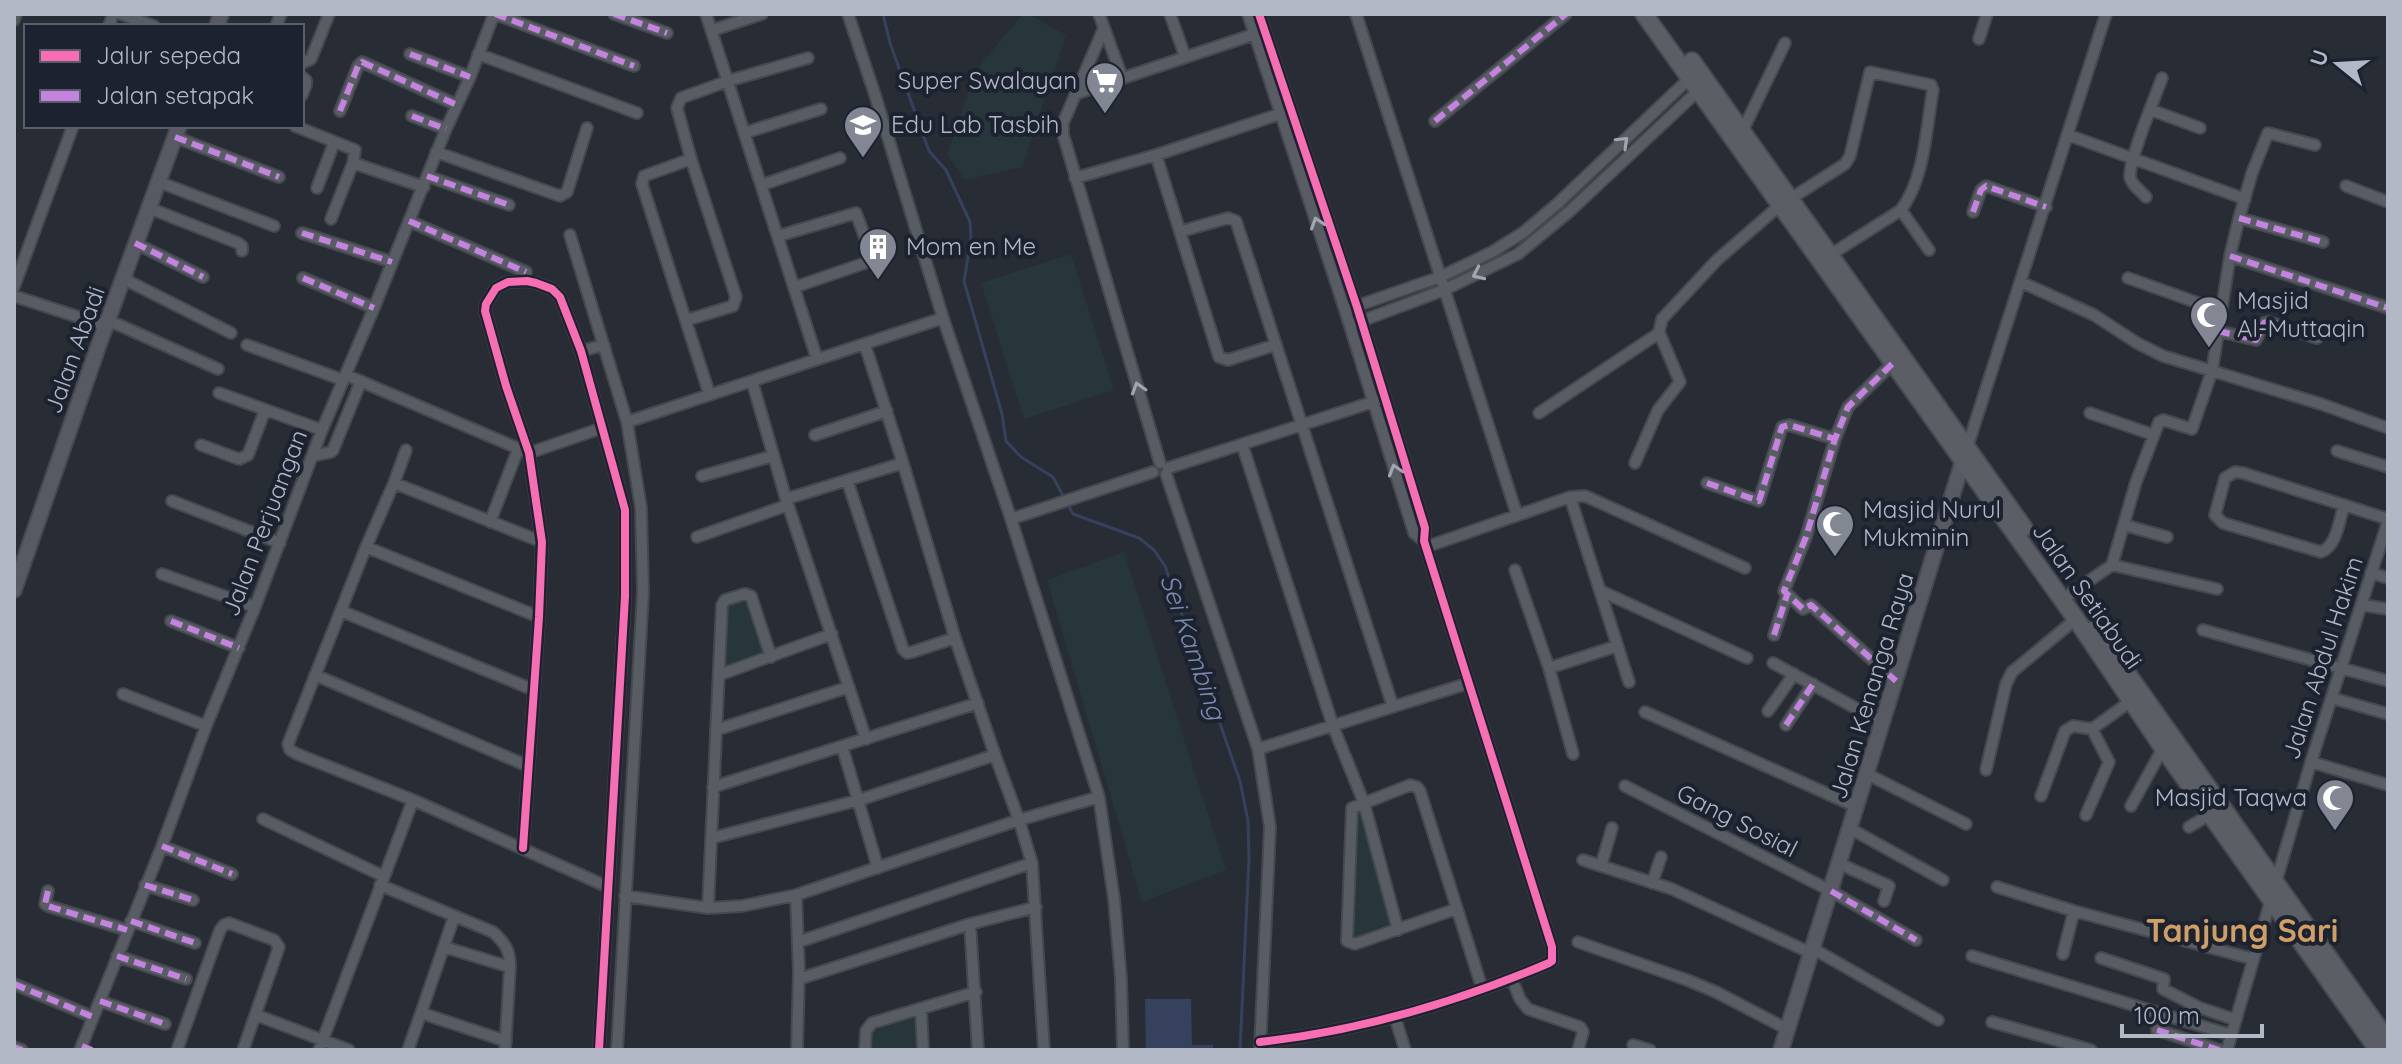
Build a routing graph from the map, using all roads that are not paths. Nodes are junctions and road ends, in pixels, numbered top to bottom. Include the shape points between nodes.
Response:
1 (16, 14) edge
2 (121, 14) edge
3 (329, 14) edge
4 (495, 14) edge
5 (614, 14) edge
6 (706, 14) edge
7 (762, 14) edge
8 (848, 14) edge
9 (1099, 14) edge
10 (1170, 14) edge
11 (1248, 14) edge
12 (1259, 14) edge
13 (1356, 14) edge
14 (1566, 14) edge
15 (1644, 14) edge
16 (1658, 14) edge
17 (1987, 14) edge
18 (2106, 14) edge
19 (14, 20) edge
20 (148, 24) edge
21 (1104, 28) junction
22 (713, 30) junction
23 (1260, 32) junction
24 (667, 33) dead end
25 (1979, 39) dead end
26 (1785, 43) dead end
27 (410, 54) dead end
28 (478, 54) junction
29 (1185, 56) junction
30 (808, 58) dead end
31 (304, 62) edge
32 (634, 66) dead end
33 (470, 77) junction
34 (1122, 77) junction
35 (2162, 78) dead end
36 (1699, 80) junction
37 (728, 81) junction
38 (1078, 93) junction
39 (457, 105) junction
40 (821, 109) dead end
41 (2151, 110) junction
42 (340, 111) dead end
43 (1286, 111) junction
44 (637, 113) dead end
45 (412, 116) dead end
46 (1435, 121) dead end
47 (72, 128) edge
48 (300, 128) edge
49 (587, 128) dead end
50 (2200, 128) dead end
51 (446, 129) junction
52 (177, 131) edge
53 (1742, 132) junction
54 (744, 133) junction
55 (2068, 135) junction
56 (334, 143) junction
57 (2315, 145) dead end
58 (436, 152) junction
59 (1156, 155) junction
60 (840, 158) dead end
61 (2134, 158) junction
62 (691, 159) junction
63 (353, 163) junction
64 (1589, 174) junction
65 (279, 177) dead end
66 (1075, 178) junction
67 (425, 181) junction
68 (159, 182) junction
69 (1599, 184) junction
70 (762, 185) junction
71 (2346, 186) dead end
72 (317, 188) dead end
73 (2146, 197) dead end
74 (2245, 199) junction
75 (1561, 201) junction
76 (2388, 202) edge
77 (1784, 203) junction
78 (509, 205) dead end
79 (2046, 207) junction
80 (149, 208) junction
81 (1901, 210) junction
82 (1570, 211) junction
83 (1973, 212) dead end
84 (2239, 218) junction
85 (331, 219) dead end
86 (409, 221) junction
87 (274, 226) dead end
88 (1182, 231) junction
89 (302, 233) dead end
90 (570, 235) dead end
91 (778, 236) junction
92 (2323, 242) dead end
93 (135, 243) junction
94 (1929, 250) dead end
95 (242, 251) dead end
96 (1830, 255) junction
97 (2230, 256) junction
98 (392, 262) junction
99 (526, 272) dead end
100 (203, 277) dead end
101 (1440, 277) junction
102 (303, 278) dead end
103 (2128, 278) dead end
104 (124, 279) junction
105 (2021, 282) junction
106 (14, 287) edge
107 (795, 287) junction
108 (1444, 290) junction
109 (14, 296) edge
110 (374, 308) junction
111 (1351, 308) junction
112 (2388, 308) edge
113 (2221, 311) junction
114 (943, 318) junction
115 (687, 320) junction
116 (1356, 323) junction
117 (107, 324) junction
118 (2218, 331) junction
119 (1659, 332) junction
120 (231, 333) dead end
121 (2317, 338) dead end
122 (247, 345) dead end
123 (604, 345) junction
124 (865, 345) junction
125 (1275, 345) junction
126 (581, 351) junction
127 (817, 359) junction
128 (1892, 364) junction
129 (218, 369) dead end
130 (2212, 371) junction
131 (344, 378) junction
132 (361, 381) junction
133 (752, 381) junction
134 (219, 393) dead end
135 (709, 393) junction
136 (1380, 400) junction
137 (265, 410) junction
138 (887, 411) junction
139 (1539, 413) dead end
140 (2090, 413) dead end
141 (627, 422) junction
142 (1303, 424) junction
143 (602, 428) junction
144 (2388, 428) edge
145 (322, 430) junction
146 (815, 435) dead end
147 (2154, 435) junction
148 (1835, 439) junction
149 (1242, 444) junction
150 (201, 445) dead end
151 (519, 447) junction
152 (406, 450) dead end
153 (2337, 451) dead end
154 (529, 453) junction
155 (313, 456) junction
156 (773, 456) junction
157 (1965, 456) junction
158 (903, 463) junction
159 (1635, 463) dead end
160 (2388, 467) edge
161 (1162, 469) junction
162 (702, 476) dead end
163 (847, 480) junction
164 (394, 483) junction
165 (1707, 483) dead end
166 (1570, 497) junction
167 (172, 501) dead end
168 (787, 502) junction
169 (2344, 505) junction
170 (641, 508) junction
171 (625, 510) junction
172 (1517, 515) junction
173 (1011, 519) junction
174 (2388, 520) edge
175 (490, 522) junction
176 (2124, 525) junction
177 (697, 537) dead end
178 (2167, 537) dead end
179 (542, 542) junction
180 (280, 543) junction
181 (1425, 544) junction
182 (366, 547) junction
183 (2112, 565) junction
184 (1745, 568) dead end
185 (1515, 570) dead end
186 (2371, 573) junction
187 (162, 574) dead end
188 (2388, 578) edge
189 (2217, 589) dead end
190 (14, 590) edge
191 (1601, 591) junction
192 (2070, 594) junction
193 (1787, 595) junction
194 (2362, 605) junction
195 (255, 607) junction
196 (2388, 609) edge
197 (341, 611) junction
198 (539, 617) junction
199 (2076, 619) junction
200 (171, 621) dead end
201 (2203, 630) dead end
202 (832, 634) junction
203 (1774, 635) dead end
204 (955, 638) junction
205 (1617, 646) junction
206 (239, 648) junction
207 (771, 657) junction
208 (1747, 658) dead end
209 (1773, 663) dead end
210 (1549, 668) junction
211 (2342, 668) junction
212 (1794, 674) junction
213 (315, 675) junction
214 (719, 675) junction
215 (1896, 681) junction
216 (2388, 681) edge
217 (1629, 682) dead end
218 (1469, 683) junction
219 (1813, 684) junction
220 (849, 687) junction
221 (534, 690) junction
222 (123, 694) dead end
223 (2332, 698) junction
224 (978, 703) junction
225 (2139, 705) junction
226 (1393, 707) junction
227 (1768, 711) dead end
228 (1645, 712) dead end
229 (2388, 714) edge
230 (1883, 723) junction
231 (1786, 725) dead end
232 (206, 726) junction
233 (1333, 726) junction
234 (2092, 729) junction
235 (716, 730) junction
236 (866, 739) junction
237 (842, 746) junction
238 (2163, 748) junction
239 (1258, 749) junction
240 (1573, 754) dead end
241 (995, 755) junction
242 (2311, 762) junction
243 (528, 766) junction
244 (1986, 770) dead end
245 (1867, 774) junction
246 (2388, 785) edge
247 (1625, 786) dead end
248 (713, 787) junction
249 (2041, 796) dead end
250 (1099, 797) junction
251 (413, 800) junction
252 (859, 800) junction
253 (1364, 803) junction
254 (2131, 806) dead end
255 (1857, 807) junction
256 (612, 810) junction
257 (629, 810) junction
258 (2086, 815) dead end
259 (2209, 815) junction
260 (263, 819) dead end
261 (1019, 820) junction
262 (1966, 824) dead end
263 (2189, 827) dead end
264 (1612, 828) dead end
265 (1851, 829) junction
266 (712, 838) junction
267 (162, 846) junction
268 (523, 848) junction
269 (1661, 857) dead end
270 (1583, 860) dead end
271 (1032, 863) junction
272 (1840, 864) junction
273 (1601, 866) junction
274 (878, 868) junction
275 (232, 874) dead end
276 (1943, 880) dead end
277 (382, 881) junction
278 (1652, 883) junction
279 (145, 885) junction
280 (608, 887) junction
281 (1997, 887) dead end
282 (48, 891) dead end
283 (1831, 891) junction
284 (2274, 892) junction
285 (796, 895) junction
286 (625, 896) junction
287 (193, 900) dead end
288 (1884, 901) dead end
289 (1036, 907) junction
290 (708, 908) junction
291 (1456, 909) junction
292 (2074, 911) junction
293 (454, 917) junction
294 (970, 924) junction
295 (129, 926) junction
296 (1398, 930) junction
297 (1916, 940) dead end
298 (798, 942) junction
299 (1578, 942) dead end
300 (195, 943) dead end
301 (444, 947) junction
302 (1812, 950) junction
303 (2063, 954) dead end
304 (117, 956) junction
305 (1972, 956) dead end
306 (2101, 958) dead end
307 (2253, 959) junction
308 (510, 967) junction
309 (620, 974) junction
310 (604, 975) junction
311 (186, 979) dead end
312 (799, 979) junction
313 (1512, 979) junction
314 (14, 984) edge
315 (1482, 988) junction
316 (976, 992) junction
317 (100, 1001) junction
318 (921, 1010) junction
319 (421, 1013) junction
320 (256, 1015) junction
321 (93, 1017) junction
322 (1395, 1017) junction
323 (1938, 1020) dead end
324 (2236, 1020) junction
325 (1992, 1022) dead end
326 (165, 1024) dead end
327 (1787, 1029) junction
328 (2157, 1030) dead end
329 (2231, 1035) junction
330 (2388, 1041) edge
331 (321, 1045) edge
332 (1633, 1045) dead end
333 (506, 1046) edge
334 (1260, 1046) edge
335 (14, 1047) edge
336 (85, 1049) edge
337 (22, 1050) edge
338 (177, 1050) edge
339 (243, 1050) edge
340 (349, 1050) edge
341 (408, 1050) edge
342 (599, 1050) edge
343 (617, 1050) edge
344 (797, 1050) edge
345 (865, 1050) edge
346 (923, 1050) edge
347 (978, 1050) edge
348 (1044, 1050) edge
349 (1123, 1050) edge
350 (1405, 1050) edge
351 (1578, 1050) edge
352 (1650, 1050) edge
353 (1781, 1050) edge
354 (2091, 1050) edge
355 (2219, 1050) edge
356 (2227, 1050) edge
357 (2378, 1050) edge

1 - 19 street
2 - 20 street
3 - 31 street via 311,59
4 - 28 street, Jalan Perjuangan
4 - 32 street
5 - 24 street
6 - 22 street
7 - 22 street
8 - 114 street
9 - 21 street
10 - 29 street
11 - 23 street
12 - 23 street
13 - 101 street
14 - 46 street
15 - 36 main road, Jalan Setiabudi
16 - 36 main road, Jalan Setiabudi
17 - 25 street
18 - 55 street, Jalan Kenanga Raya
21 - 34 street
21 - 38 street
22 - 37 street
23 - 29 street
23 - 43 street
26 - 53 street
27 - 33 street
28 - 33 street, Jalan Perjuangan
28 - 44 street
29 - 34 street
30 - 37 street
33 - 39 street, Jalan Perjuangan
34 - 38 street
35 - 41 street
36 - 53 main road, Jalan Setiabudi
64 -> 36 street
36 - 69 street
36 - 77 main road, Jalan Setiabudi
37 - 54 street
37 - 62 street via 678,101
38 - 66 street via 1062,129
39 - 42 street via 362,62
39 - 51 street, Jalan Perjuangan
40 - 54 street
41 - 50 street
41 - 61 street
43 - 59 street
43 - 111 street
45 - 51 street
47 - 106 street
48 - 56 street
49 - 58 street via 567,192 560,196
51 - 58 street, Jalan Perjuangan
52 - 65 street
52 - 68 street, Jalan Abadi
53 - 77 main road, Jalan Setiabudi
54 - 70 street
55 - 61 street
55 - 79 street, Jalan Kenanga Raya
56 - 63 street via 355,150
56 - 72 street
57 - 74 street via 2268,133
58 - 67 street, Jalan Perjuangan
59 - 66 street
59 - 88 street
60 - 70 street
61 - 73 street via 2131,181
61 - 74 street
62 - 115 street via 642,181
62 - 115 street via 737,299 733,306
63 - 67 street
63 - 85 street
64 - 69 street
64 - 75 street
161 -> 66 street
67 - 78 street
67 - 86 street, Jalan Perjuangan
68 - 80 street, Jalan Abadi
68 - 87 street
69 - 82 street
70 - 91 street
71 - 76 street
74 - 84 street
75 - 82 street
75 - 101 street via 1524,232
77 - 81 street via 1848,160 1868,74 1873,71 1933,88 1919,167
77 - 96 main road, Jalan Setiabudi
77 - 119 street via 1717,260 1662,319
77 - 128 main road, Jalan Setiabudi
79 - 83 street via 1986,186
79 - 105 street, Jalan Kenanga Raya
80 - 93 street, Jalan Abadi
80 - 95 street via 238,243
81 - 94 street
81 - 96 street
82 -> 108 street via 1518,254
84 - 92 street
84 - 97 street
86 - 98 street, Jalan Perjuangan
86 - 99 street
88 - 125 street via 1234,219
88 - 125 street via 1219,357 1228,360
89 - 98 street
90 - 123 street
91 - 107 street
91 - 107 street via 856,213 871,254 868,262
93 - 100 street
93 - 104 street, Jalan Abadi
96 - 157 main road, Jalan Setiabudi
97 - 112 street
97 - 113 street
98 - 110 street, Jalan Perjuangan
101 - 108 street
101 - 111 street
102 - 110 street
103 - 113 street
104 - 117 street, Jalan Abadi
104 - 120 street
105 - 130 street via 2094,315 2149,350
105 - 157 street, Jalan Kenanga Raya
107 - 127 street
108 - 116 street
108 - 172 street
109 - 117 street
110 - 131 street, Jalan Perjuangan
111 - 116 street
113 - 118 street
114 - 124 street
114 - 173 street
115 - 135 street
116 - 136 street
117 - 129 street
117 - 190 street, Jalan Abadi
118 - 121 street via 2256,340 2268,322
118 - 130 street
119 - 139 street
119 - 159 street via 1680,382 1658,410
122 - 131 street
123 - 126 street
123 - 141 street
124 - 127 street
124 - 138 street
125 - 142 street
126 - 143 street
126 - 154 street via 552,289 508,282 496,288 486,304 486,319
127 - 133 street
128 - 148 street via 1852,402
128 - 157 main road, Jalan Setiabudi
130 - 144 street
130 - 147 street via 2192,429 2163,420
131 - 132 street
131 - 145 street, Jalan Perjuangan
132 - 151 street
132 - 155 street via 333,450
133 - 135 street
133 - 156 street
134 - 137 street
135 - 141 street
136 - 142 street
136 - 181 street via 1414,533
137 - 145 street
137 - 150 street via 245,457
138 - 146 street
138 - 158 street
140 - 147 street
141 - 170 street
142 - 149 street
142 - 226 street
143 - 154 street
143 - 171 street
145 - 155 street, Jalan Perjuangan
147 - 176 street
148 - 165 street via 1782,427 1760,501
148 - 193 street via 1806,537 1784,589
149 - 161 street
149 - 233 street
151 - 154 street
151 - 175 street
152 - 164 street
153 - 160 street
154 - 179 street
155 - 180 street, Jalan Perjuangan
156 - 162 street
156 - 168 street
157 - 192 main road, Jalan Setiabudi
157 - 199 main road, Jalan Setiabudi
157 - 215 street, Jalan Kenanga Raya
158 - 163 street
158 - 204 street
161 - 173 street
161 - 239 street
163 - 168 street
163 - 204 street via 903,649 912,652
164 - 175 street
164 - 182 street
166 - 172 street
166 - 184 street via 1589,497
166 - 191 street
167 - 180 street
168 - 177 street
168 - 202 street
169 - 169 street via 2235,472 2225,478 2215,515 2223,523 2321,552 2333,543
169 - 174 street
170 - 171 street
170 - 257 street via 643,592
171 - 256 street
172 - 181 street
173 - 250 street
174 - 186 street, Jalan Abdul Hakim
175 - 179 street
176 - 178 street
176 - 183 street
179 - 198 street
180 - 195 street, Jalan Perjuangan
181 - 218 street
182 - 197 street
182 - 198 street
183 - 189 street
183 - 192 street
185 - 210 street
186 - 188 street
186 - 194 street, Jalan Abdul Hakim
187 - 195 street
191 - 205 street
191 - 208 street
192 - 225 main road, Jalan Setiabudi
193 - 203 street
193 - 215 street via 1803,609 1811,605
194 - 196 street
194 - 211 street, Jalan Abdul Hakim
195 - 206 street, Jalan Perjuangan
197 - 213 street
197 - 221 street
198 - 221 street
199 - 225 main road, Jalan Setiabudi
199 - 244 street via 2012,672
200 - 206 street
201 - 211 street
202 - 207 street
202 - 220 street
204 - 224 street
205 - 210 street
205 - 217 street
206 - 232 street, Jalan Perjuangan
207 - 214 street
207 - 214 street via 751,596 733,596 722,605
209 - 212 street
210 - 240 street
211 - 216 street
211 - 223 street, Jalan Abdul Hakim
212 - 219 street
212 - 227 street
213 - 243 street
213 - 251 street via 288,742 290,750
214 - 235 street
215 - 230 street, Jalan Kenanga Raya
218 - 226 street
218 - 313 street via 1552,947 1552,961
219 - 230 street
219 - 231 street
220 - 235 street
220 - 236 street
221 - 243 street
222 - 232 street
223 - 229 street
223 - 242 street, Jalan Abdul Hakim
224 - 236 street
224 - 241 street
225 - 234 street
225 - 238 main road, Jalan Setiabudi
225 - 284 main road, Jalan Setiabudi
226 - 233 street
228 - 255 street
230 - 245 street, Jalan Kenanga Raya
232 - 267 street, Jalan Perjuangan
233 - 239 street
233 - 253 street
234 - 249 street via 2073,726 2065,731
234 - 258 street via 2109,760
235 - 248 street
236 - 237 street
237 - 248 street
237 - 252 street
238 - 254 street
238 - 259 main road, Jalan Setiabudi
239 - 334 street via 1270,827
241 - 252 street
241 - 261 street
242 - 246 street
242 - 284 street, Jalan Abdul Hakim
243 - 268 street
245 - 255 street, Jalan Kenanga Raya
245 - 262 street
247 - 283 street, Gang Sosial
248 - 266 street
250 - 261 street
250 - 349 street via 1114,899
251 - 268 street
251 - 277 street
252 - 266 street
252 - 274 street
253 - 291 street via 1417,787
253 - 296 street
253 - 296 street via 1352,808 1347,941 1355,944
255 - 265 street, Jalan Kenanga Raya
256 - 257 street
256 - 280 street
257 - 286 street
259 - 263 street
259 - 284 main road, Jalan Setiabudi
260 - 277 street
261 - 271 street
261 - 274 street
264 - 273 street
265 - 272 street, Jalan Kenanga Raya
265 - 276 street
266 - 290 street
267 - 275 street
267 - 279 street, Jalan Perjuangan
268 - 280 street
269 - 278 street
270 - 273 street
271 - 289 street
271 - 298 street
272 - 283 street, Jalan Kenanga Raya
272 - 288 street via 1889,886
273 - 278 street
274 - 285 street
277 - 293 street
277 - 331 street
278 - 302 street
279 - 287 street
279 - 295 street, Jalan Perjuangan
280 - 310 street
281 - 292 street
282 - 295 street via 48,906
283 - 297 street, Gang Sosial
283 - 302 street, Jalan Kenanga Raya
284 - 307 street, Jalan Abdul Hakim
284 - 330 main road, Jalan Setiabudi
284 - 357 main road, Jalan Setiabudi
285 - 290 street
285 - 298 street
286 - 290 street
286 - 309 street
289 - 294 street
289 - 348 street
291 - 296 street
291 - 315 street
292 - 303 street
292 - 307 street
293 - 301 street
293 - 308 street via 493,932 506,944
294 - 312 street
294 - 316 street
295 - 300 street
295 - 304 street, Jalan Perjuangan
298 - 312 street
299 - 327 street via 1687,980
301 - 308 street
301 - 319 street
302 - 323 street
302 - 327 street, Jalan Kenanga Raya
304 - 311 street
304 - 317 street, Jalan Perjuangan
305 - 329 street
306 - 324 street via 2164,979 2163,989
307 - 324 street, Jalan Abdul Hakim
308 - 333 street
309 - 310 street
309 - 343 street
310 - 342 street
312 - 344 street
313 - 315 street
313 - 351 street via 1528,1009 1580,1027
314 - 321 street
315 - 322 street
316 - 318 street
316 - 347 street
317 - 321 street, Jalan Perjuangan
317 - 326 street
318 - 345 street via 872,1023
318 - 346 street
319 - 333 street
319 - 341 street
320 - 331 street
320 - 338 street via 278,944 227,923
320 - 339 street
321 - 336 street, Jalan Perjuangan
322 - 334 street
322 - 350 street
324 - 329 street, Jalan Abdul Hakim
325 - 354 street
327 - 353 street, Jalan Kenanga Raya
328 - 355 street
329 - 356 street, Jalan Abdul Hakim
331 - 340 street
332 - 352 street
335 - 337 street

